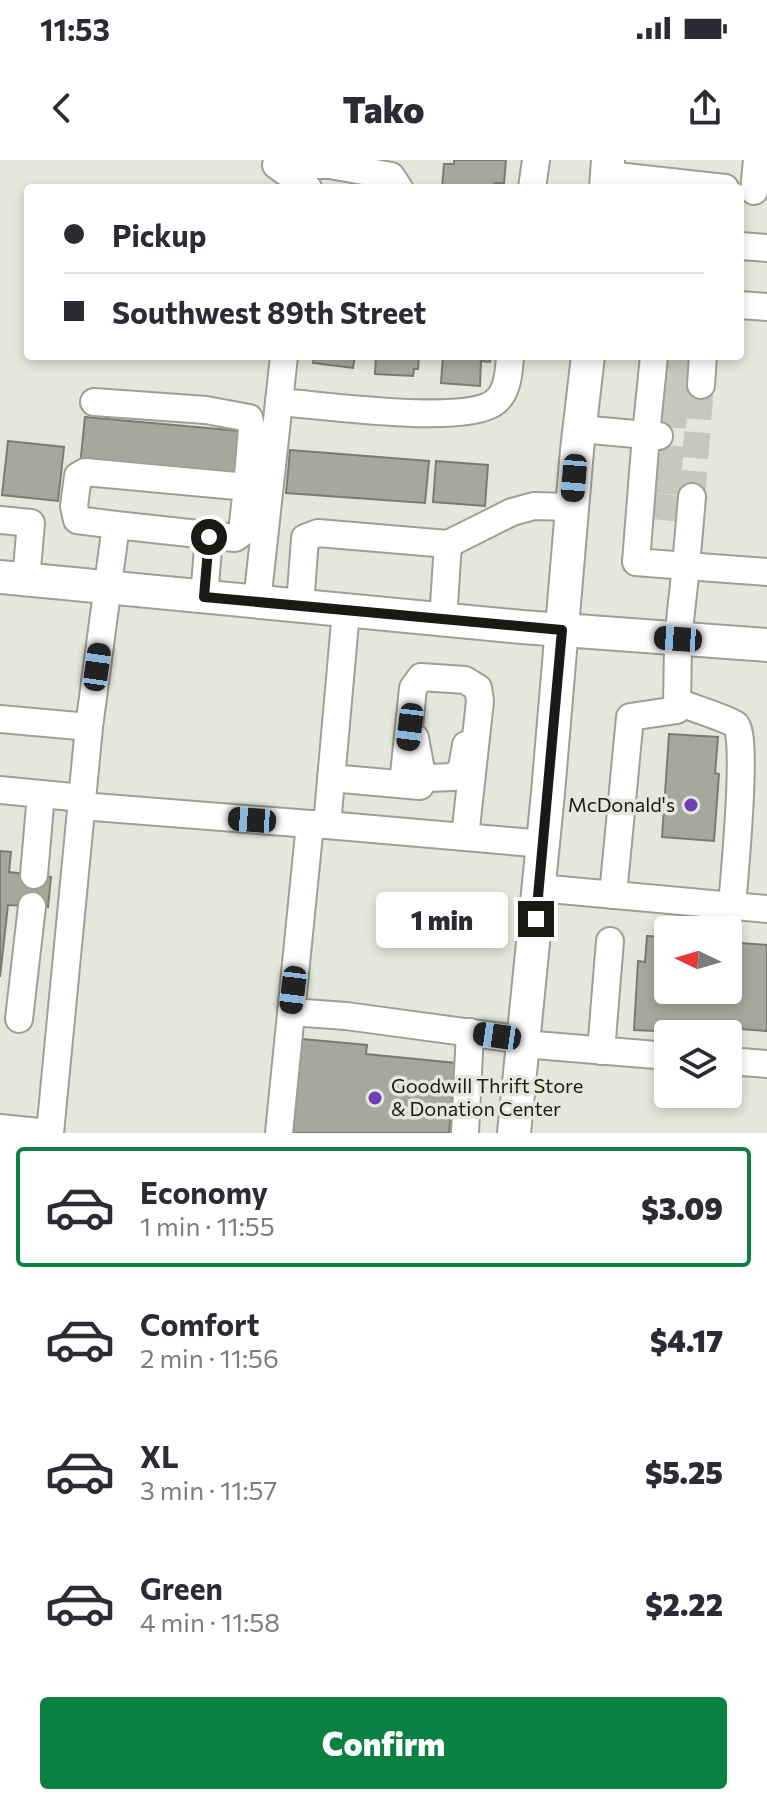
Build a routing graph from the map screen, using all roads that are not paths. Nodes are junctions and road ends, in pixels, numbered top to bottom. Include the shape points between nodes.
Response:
1 (536, 160) edge
2 (757, 160) edge
3 (607, 174) edge
4 (665, 178) edge
5 (302, 184) edge
6 (396, 184) edge
7 (533, 184) edge
8 (701, 184) edge
9 (754, 191) edge
10 (744, 246) edge
11 (767, 248) edge
12 (744, 305) edge
13 (767, 307) edge
14 (284, 360) edge
15 (509, 360) edge
16 (588, 360) edge
17 (703, 360) edge
18 (701, 385) tunnel mouth
19 (94, 402) dead end
20 (279, 402) junction
21 (654, 419) edge
22 (580, 429) junction
23 (247, 487) junction
24 (572, 507) junction
25 (686, 513) tunnel mouth
26 (0, 520) edge
27 (116, 525) junction
28 (209, 537) junction
29 (448, 544) junction
30 (686, 566) junction
31 (767, 572) edge
32 (13, 578) edge
33 (109, 587) junction
34 (204, 597) junction
35 (257, 602) junction
36 (300, 606) junction
37 (346, 611) junction
38 (443, 620) junction
39 (562, 630) junction
40 (678, 639) junction
41 (767, 645) edge
42 (480, 701) junction
43 (677, 706) junction
44 (0, 719) edge
45 (89, 727) junction
46 (410, 727) junction
47 (331, 778) junction
48 (403, 784) junction
49 (0, 790) edge
50 (471, 791) junction
51 (41, 794) junction
52 (81, 802) junction
53 (319, 825) junction
54 (465, 837) junction
55 (544, 844) junction
56 (34, 875) dead end
57 (539, 888) junction
58 (613, 895) junction
59 (32, 906) dead end
60 (732, 906) junction
61 (767, 909) edge
62 (610, 941) dead end
63 (291, 1012) junction
64 (9, 1018) edge
65 (61, 1023) junction
66 (470, 1032) junction
67 (524, 1042) junction
68 (601, 1051) junction
69 (654, 1055) edge
70 (742, 1062) edge
71 (767, 1064) edge
72 (0, 1128) edge
73 (49, 1133) edge
74 (279, 1133) edge
75 (465, 1133) edge
76 (514, 1133) edge

1 - 7 lane
2 - 9 lane
3 - 4 lane
4 - 8 lane
5 - 6 lane via 276,165 330,165 391,176
10 - 11 lane
12 - 13 lane
14 - 20 lane
15 - 20 lane via 504,392 475,412 444,415
16 - 22 main road
17 - 18 lane
19 - 23 lane via 249,418
20 - 35 lane
21 - 22 lane
21 - 30 lane via 636,562
22 - 24 main road
23 - 27 lane via 81,473 74,506 77,520
23 - 28 lane via 242,533 235,538
24 - 29 lane via 534,506 512,512
24 - 39 main road
25 - 30 lane
26 - 32 lane via 31,523
27 - 28 lane
27 - 33 lane
28 - 34 lane
29 - 36 lane via 318,533 305,538
29 - 38 lane
30 - 31 lane
30 - 40 lane
32 - 33 main road
33 - 34 main road
33 - 45 lane
34 - 35 main road
35 - 36 main road
36 - 37 main road
37 - 38 main road
37 - 47 lane
38 - 39 main road
39 - 40 main road
39 - 55 main road
40 - 41 main road
40 - 43 lane
42 - 46 lane via 478,688 465,680 421,677 413,688
42 - 46 lane via 471,712 462,768 454,777 427,778
42 - 50 lane
43 - 58 lane via 630,717
43 - 60 lane via 735,724 741,733
44 - 45 lane
45 - 52 lane
46 - 48 lane
47 - 48 lane
47 - 53 lane
48 - 50 lane
49 - 51 lane
50 - 54 lane
51 - 52 lane
51 - 56 lane
52 - 53 lane
52 - 65 lane
53 - 54 lane
53 - 63 lane
54 - 55 lane
55 - 57 main road
57 - 58 lane
57 - 67 main road
58 - 60 lane
59 - 64 lane
60 - 61 lane
62 - 68 lane
63 - 66 lane
63 - 74 lane
64 - 65 lane
65 - 73 lane
66 - 67 lane
66 - 75 lane
67 - 68 lane
67 - 76 main road
68 - 69 lane
70 - 71 lane
72 - 73 lane

